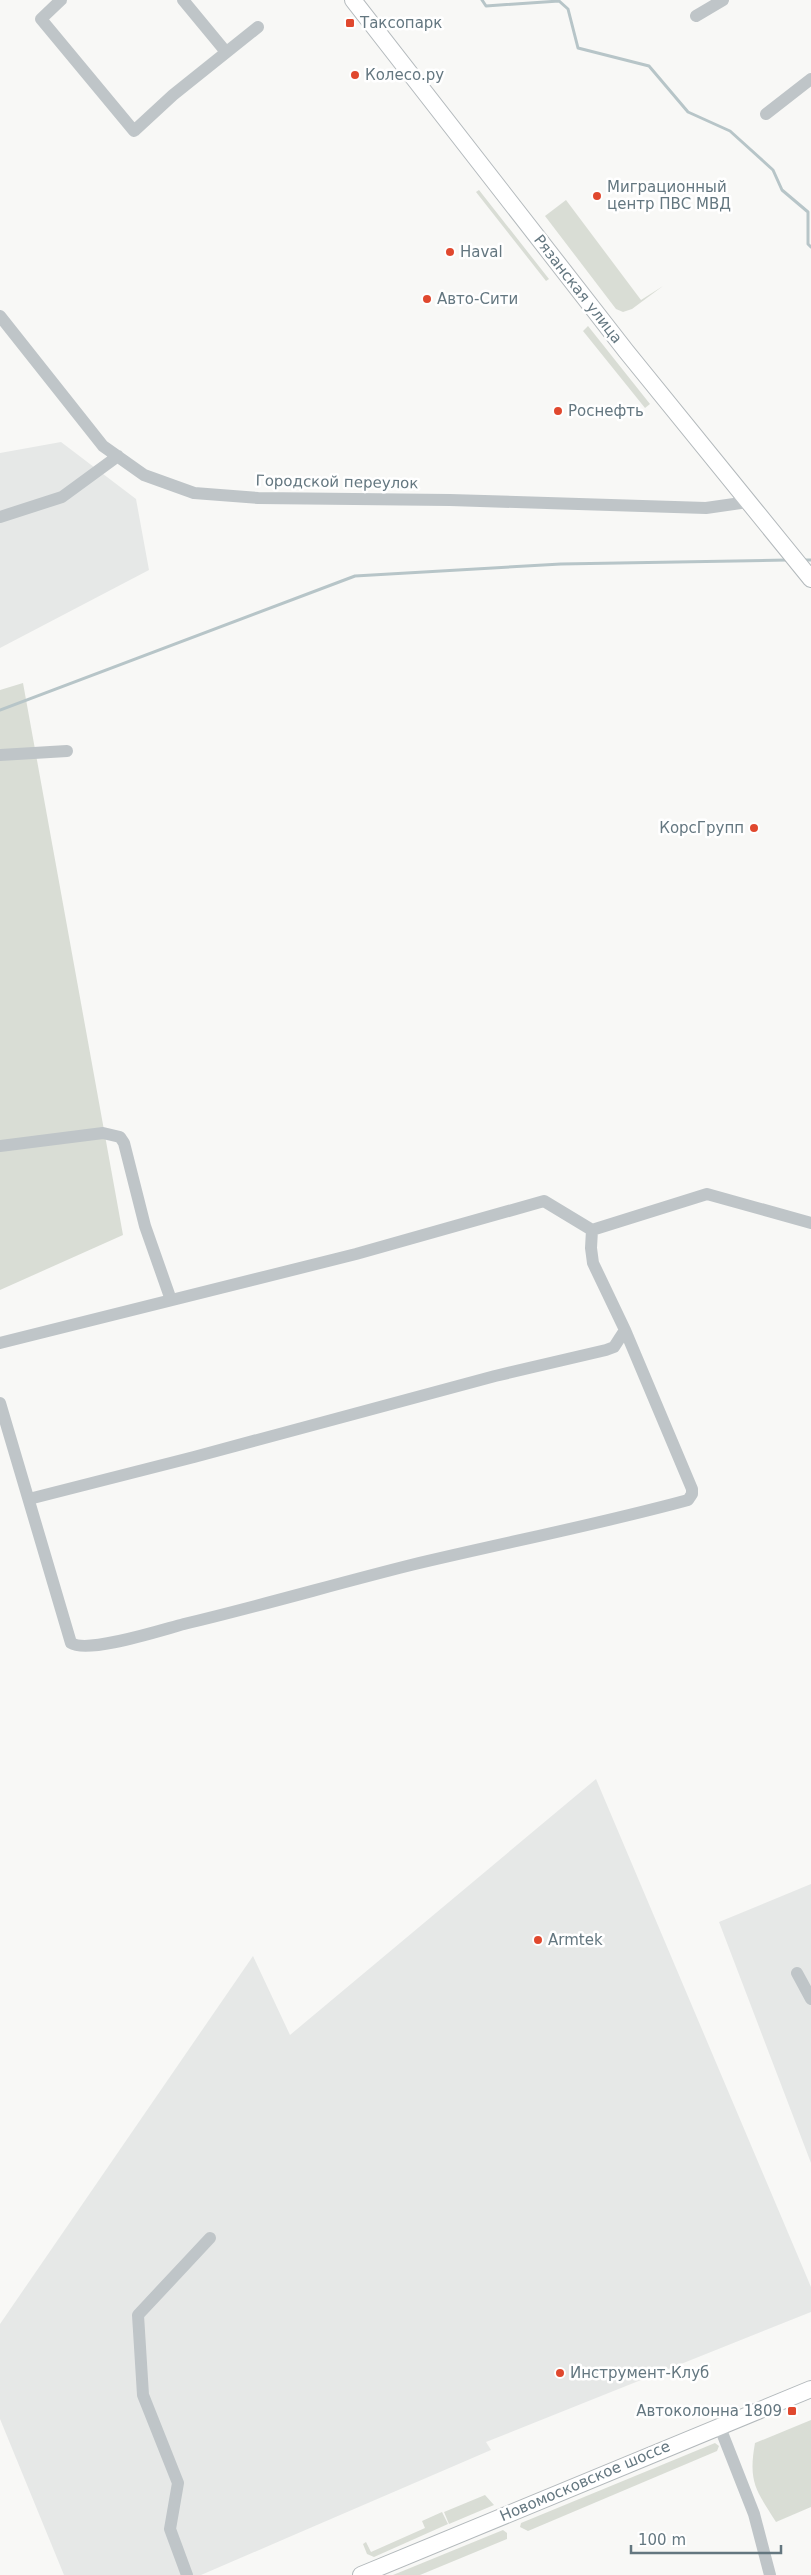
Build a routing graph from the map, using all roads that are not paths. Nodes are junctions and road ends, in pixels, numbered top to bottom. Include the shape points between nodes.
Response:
1 (61, 0) edge
2 (183, 0) edge
3 (353, 0) edge
4 (723, 0) edge
5 (696, 16) dead end
6 (258, 27) dead end
7 (226, 52) junction
8 (811, 79) edge
9 (766, 114) dead end
10 (0, 316) edge
11 (118, 456) junction
12 (748, 502) junction
13 (0, 517) edge
14 (809, 577) edge
15 (67, 751) dead end
16 (0, 755) edge
17 (0, 1146) edge
18 (811, 1222) edge
19 (592, 1230) junction
20 (171, 1300) junction
21 (625, 1330) junction
22 (0, 1343) edge
23 (0, 1403) edge
24 (28, 1499) junction
25 (798, 1973) dead end
26 (811, 1999) edge
27 (210, 2238) dead end
28 (811, 2389) edge
29 (719, 2425) junction
30 (188, 2575) edge
31 (361, 2575) edge
32 (770, 2575) edge

1 - 7 street via 41,19 134,131 173,94
2 - 7 street
3 - 12 main road, Рязанская улица
4 - 5 street
6 - 7 street
8 - 9 street
10 - 11 street, Городской переулок via 103,446
11 - 12 street, Городской переулок via 144,475 194,494 706,508
11 - 13 street via 62,497
12 - 14 main road, Рязанская улица
15 - 16 street
17 - 20 street via 103,1133 120,1137 145,1226
18 - 19 street via 707,1194
19 - 20 street via 544,1201 356,1254
19 - 21 street via 593,1263
20 - 22 street
21 - 24 street via 614,1347 606,1350 495,1376 194,1458
21 - 24 street via 692,1489 688,1500 411,1565 251,1609 86,1648 71,1643
23 - 24 street
25 - 26 street
27 - 30 street via 138,2315 142,2395 178,2483 170,2529
28 - 29 main road, Новомосковское шоссе
29 - 31 main road, Новомосковское шоссе
29 - 32 street via 754,2514

